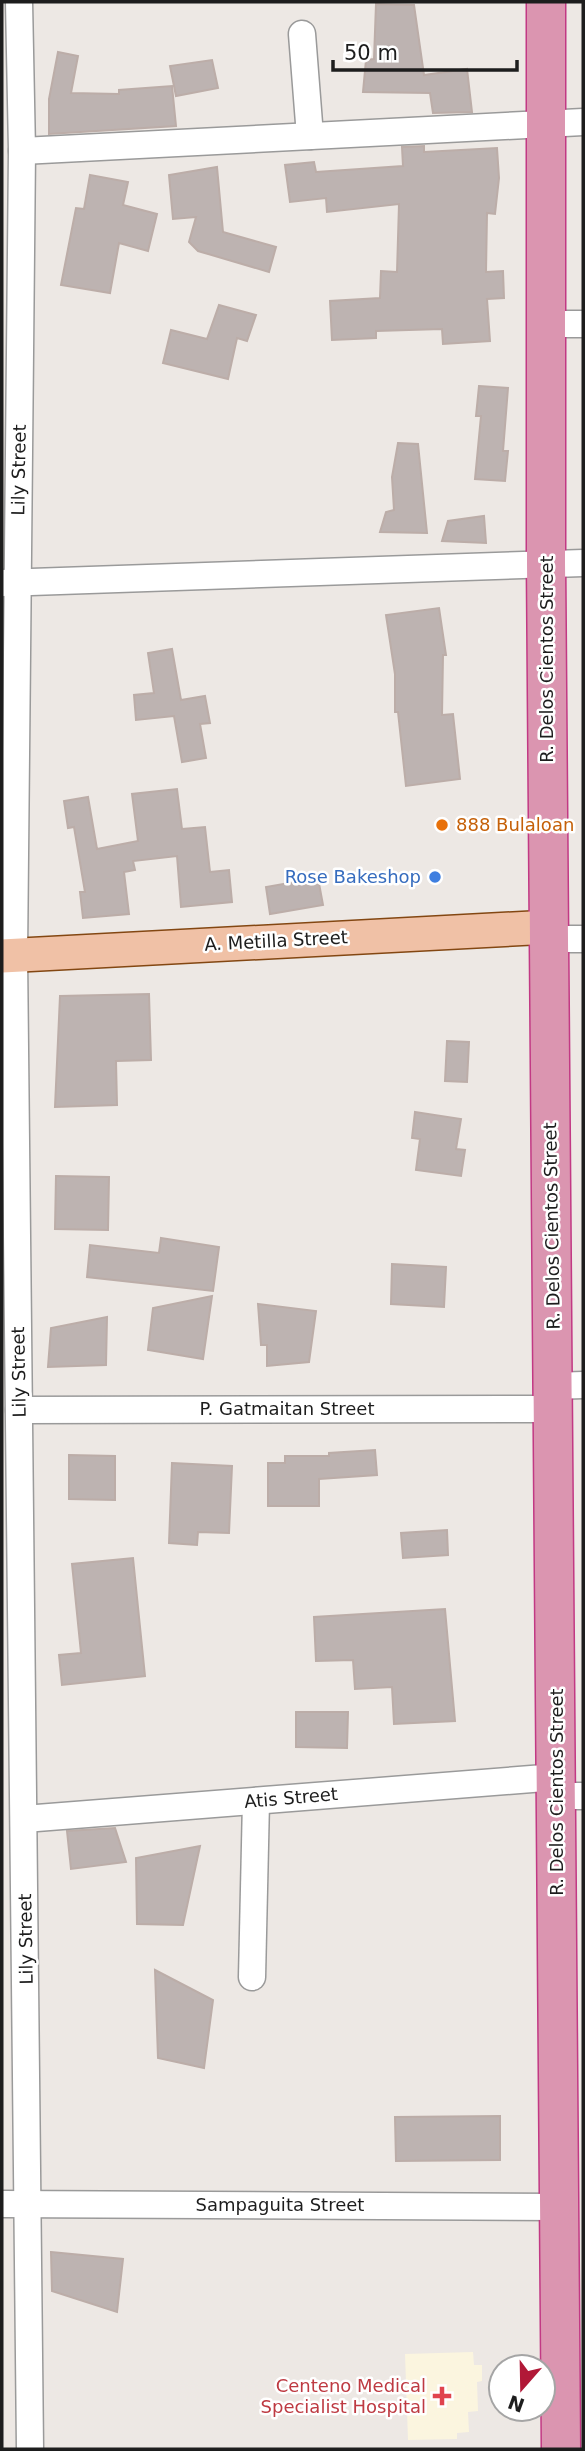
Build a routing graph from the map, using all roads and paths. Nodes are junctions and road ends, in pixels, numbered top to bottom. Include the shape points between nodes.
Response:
1 (19, 2) edge
2 (546, 2) edge
3 (302, 34) dead end
4 (583, 122) edge
5 (546, 123) junction
6 (310, 136) junction
7 (22, 151) junction
8 (546, 324) junction
9 (583, 324) edge
10 (565, 563) edge
11 (10, 583) edge
12 (561, 935) edge
13 (8, 955) edge
14 (563, 1393) edge
15 (19, 1410) junction
16 (566, 1790) edge
17 (256, 1801) junction
18 (24, 1819) junction
19 (252, 1977) dead end
20 (2, 2203) edge
21 (28, 2204) junction
22 (559, 2207) junction
23 (30, 2449) edge
24 (561, 2449) edge

1 - 7 street, Lily Street
2 - 5 highway, R. Delos Cientos Street
3 - 6 street
4 - 5 street
5 - 6 street
5 - 8 highway, R. Delos Cientos Street
6 - 7 street
7 - 11 street, Lily Street
8 - 9 street
8 - 10 highway, R. Delos Cientos Street
10 - 11 street
10 - 12 highway, R. Delos Cientos Street
11 - 13 street, Lily Street
12 - 13 main road, A. Metilla Street
12 - 14 highway, R. Delos Cientos Street
13 - 15 street, Lily Street
14 - 15 street, P. Gatmaitan Street
14 - 16 highway, R. Delos Cientos Street
15 - 18 street, Lily Street
16 - 17 street, Atis Street
16 - 22 highway, R. Delos Cientos Street
17 - 18 street, Atis Street
17 - 19 street
18 - 21 street, Lily Street
20 - 21 street, Sampaguita Street
21 - 22 street, Sampaguita Street
21 - 23 street, Lily Street
22 - 24 highway, R. Delos Cientos Street

